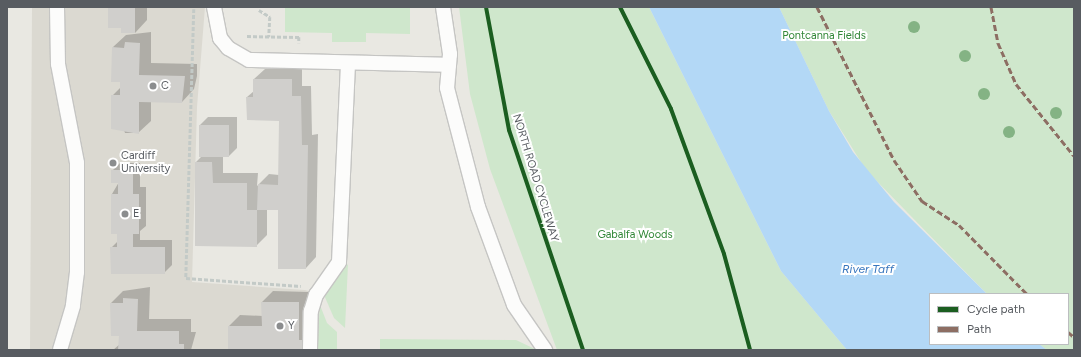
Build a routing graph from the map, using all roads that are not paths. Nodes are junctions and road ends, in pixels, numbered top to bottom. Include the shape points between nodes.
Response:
1 (58, 7) edge
2 (214, 7) edge
3 (443, 7) edge
4 (348, 64) junction
5 (450, 64) junction
6 (60, 350) edge
7 (310, 350) edge
8 (545, 350) edge

1 - 6 lane via 58,64 77,163 76,278
2 - 4 lane via 220,38 238,55 262,62
3 - 5 lane
4 - 5 lane
4 - 7 lane via 339,262 316,295 311,311
5 - 8 lane via 447,88 478,207 514,305

